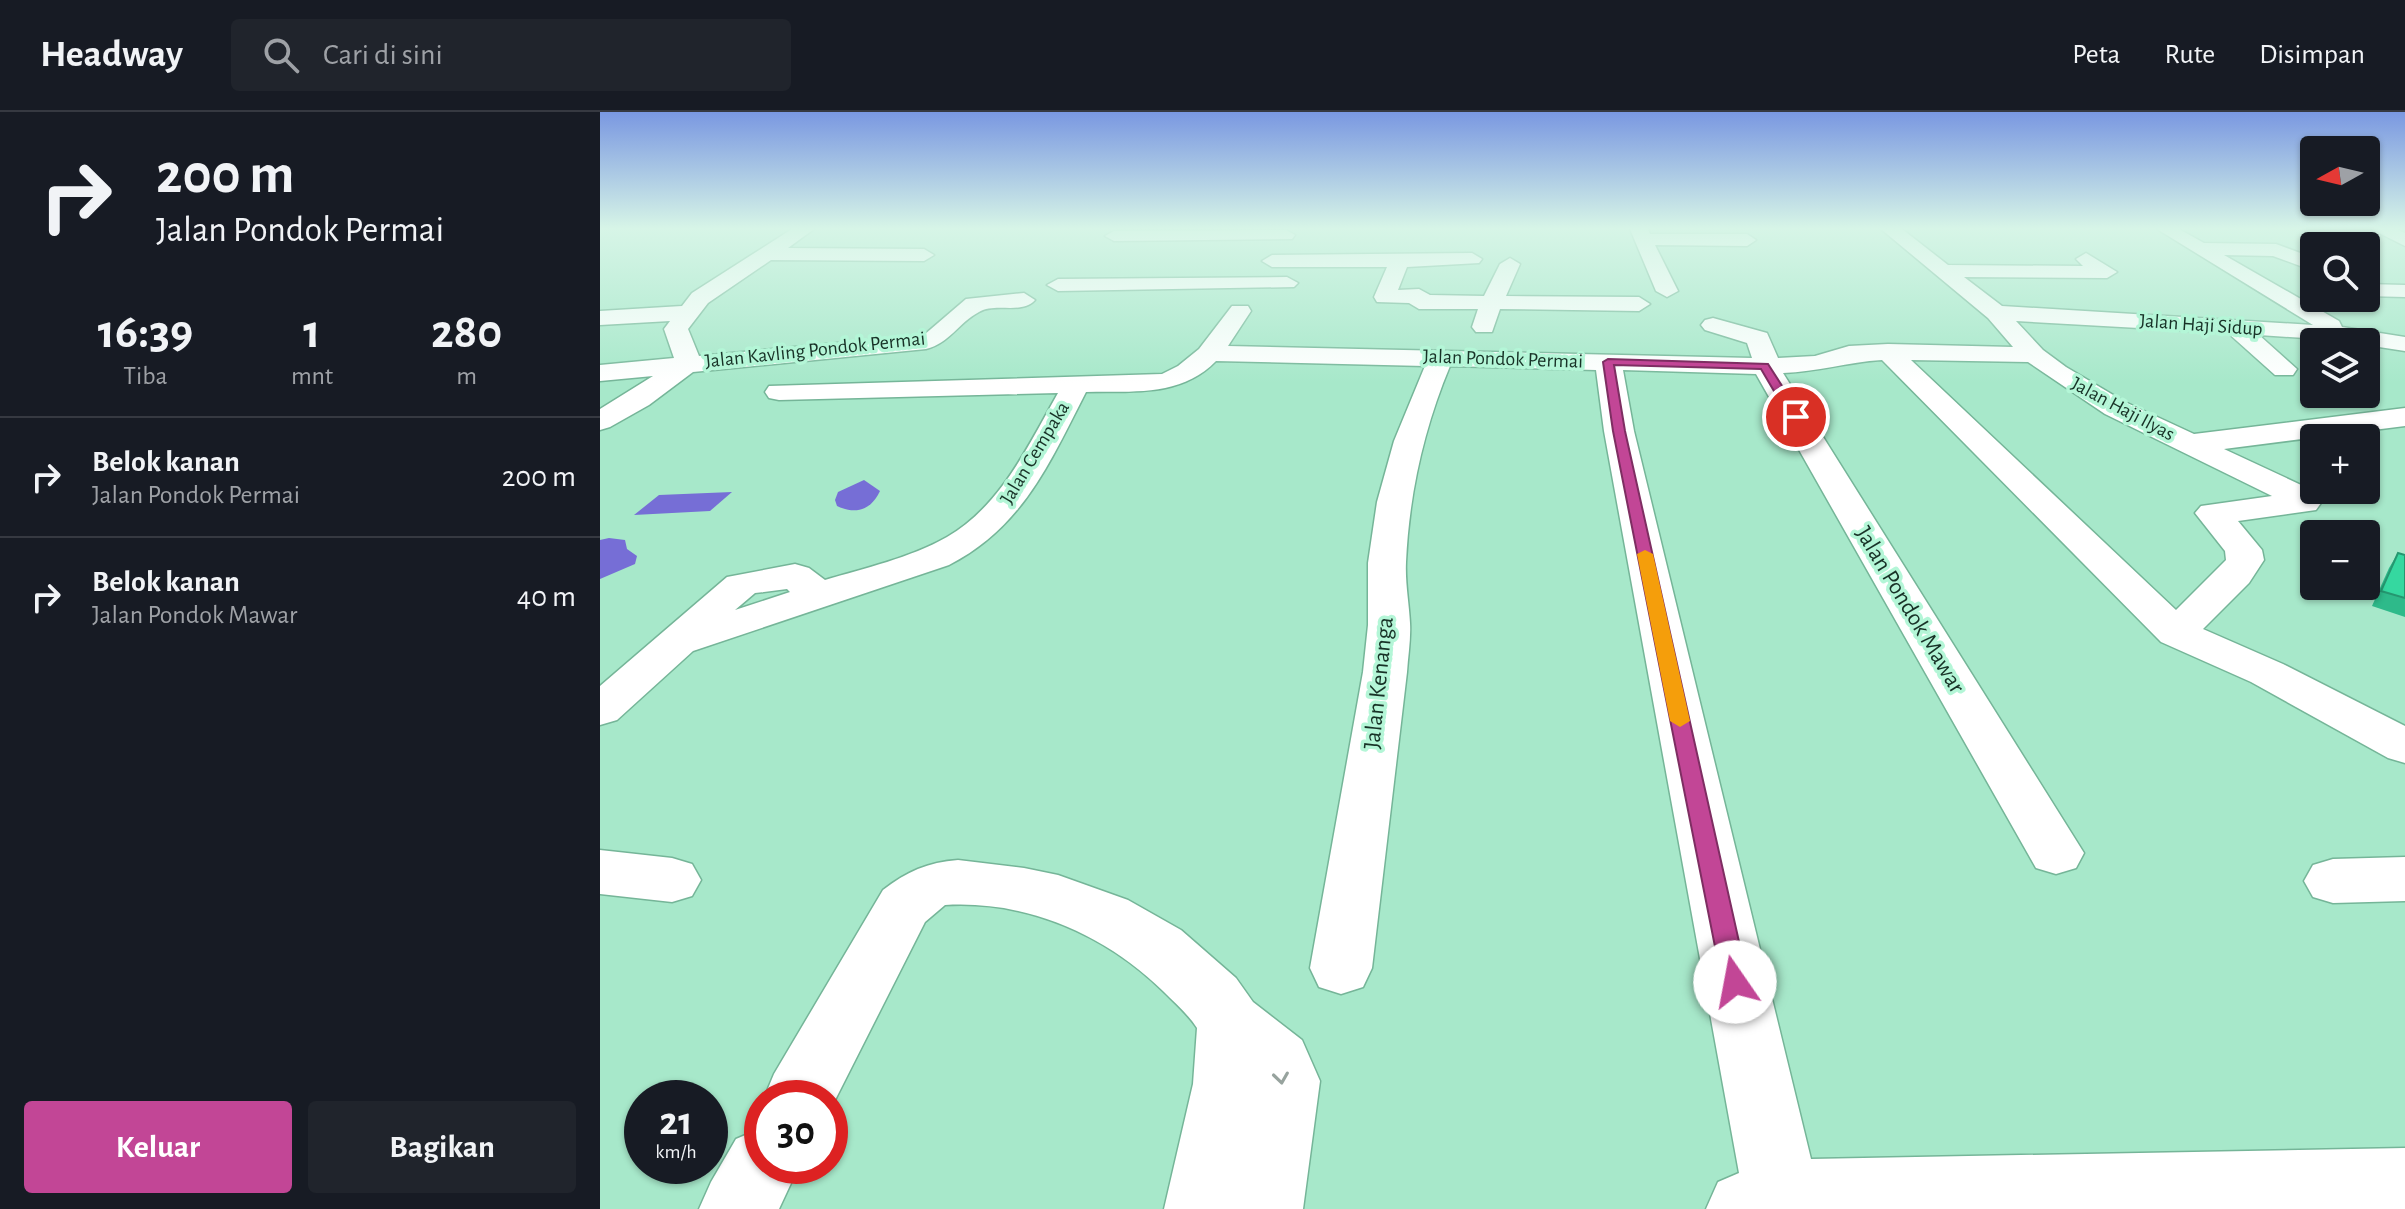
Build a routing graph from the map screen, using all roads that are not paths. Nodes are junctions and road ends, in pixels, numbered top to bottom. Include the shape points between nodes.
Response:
1 (728, 280) edge
2 (1260, 280) edge
3 (1392, 280) edge
4 (1502, 280) edge
5 (1662, 280) edge
6 (1955, 280) edge
7 (2253, 280) edge
8 (1303, 283) dead end
9 (1058, 285) dead end
10 (2265, 287) junction
11 (2300, 288) edge
12 (2380, 290) edge
13 (1667, 291) dead end
14 (2405, 291) edge
15 (1251, 296) junction
16 (1024, 300) dead end
17 (1492, 302) junction
18 (1639, 304) dead end
19 (686, 313) junction
20 (1996, 313) junction
21 (1584, 317) dead end
22 (600, 318) edge
23 (1713, 325) dead end
24 (2234, 326) junction
25 (2331, 326) dead end
26 (2405, 344) edge
27 (819, 351) junction
28 (1888, 352) junction
29 (1211, 353) junction
30 (2034, 355) junction
31 (1460, 357) junction
32 (1601, 362) junction
33 (689, 363) junction
34 (1765, 366) junction
35 (2284, 369) dead end
36 (600, 373) edge
37 (1076, 386) junction
38 (2405, 417) edge
39 (600, 421) edge
40 (2188, 444) junction
41 (2176, 633) junction
42 (600, 710) edge
43 (2405, 747) edge
44 (2056, 853) dead end
45 (600, 872) edge
46 (2405, 879) edge
47 (672, 880) dead end
48 (2333, 881) dead end
49 (1341, 968) dead end
50 (1230, 1023) junction
51 (809, 1080) edge
52 (752, 1184) edge
53 (2405, 1186) edge
54 (1770, 1205) edge
55 (738, 1209) edge
56 (1203, 1209) edge
57 (1264, 1209) edge

1 - 19 street
2 - 15 street, Jalan Cempaka
3 - 17 street via 1385,297
4 - 17 street, Jalan Kenanga
5 - 13 street
6 - 20 street, Jalan Haji Ilyas
7 - 10 street, Jalan Haji Sidup
8 - 15 street
9 - 15 street
10 - 11 street, Jalan Haji Sidup
10 - 25 street, Jalan Haji Sidup
12 - 14 street
15 - 29 street, Jalan Cempaka
16 - 27 street, Jalan Kavling Pondok Permai via 974,304 930,341
17 - 18 street
17 - 31 street, Jalan Kenanga
19 - 22 street
19 - 33 street via 676,329
20 - 24 street, Jalan Haji Sidup
20 - 30 street, Jalan Haji Ilyas
21 - 32 street
23 - 34 street, Jalan Pondok Mawar via 1756,336
24 - 26 street, Jalan Haji Sidup
24 - 35 street
27 - 33 street, Jalan Kavling Pondok Permai
27 - 37 street, Jalan Cempaka via 779,392
28 - 30 street, Jalan Pondok Permai
28 - 34 street, Jalan Pondok Permai
28 - 41 street
29 - 31 street, Jalan Pondok Permai
29 - 37 street, Jalan Cempaka via 1184,376 1168,381
30 - 40 street, Jalan Haji Ilyas via 2092,395
31 - 32 street, Jalan Pondok Permai
31 - 49 street, Jalan Kenanga via 1419,408 1395,506 1385,672
32 - 34 street, Jalan Pondok Permai
32 - 54 street via 1619,431
33 - 36 street, Jalan Kavling Pondok Permai
33 - 39 street
34 - 44 street, Jalan Pondok Mawar
37 - 42 street, Jalan Cempaka via 1011,498 973,538 936,557 678,642
38 - 40 street
40 - 41 street, Jalan Haji Ilyas via 2304,503 2213,513 2245,560
41 - 43 street via 2267,673
45 - 47 street
46 - 48 street
50 - 51 street via 1213,998 1159,948 1107,917 1024,890 941,883 904,906
50 - 56 street via 1228,1084
50 -> 57 street via 1274,1058 1284,1074
52 - 55 street
53 - 54 street

